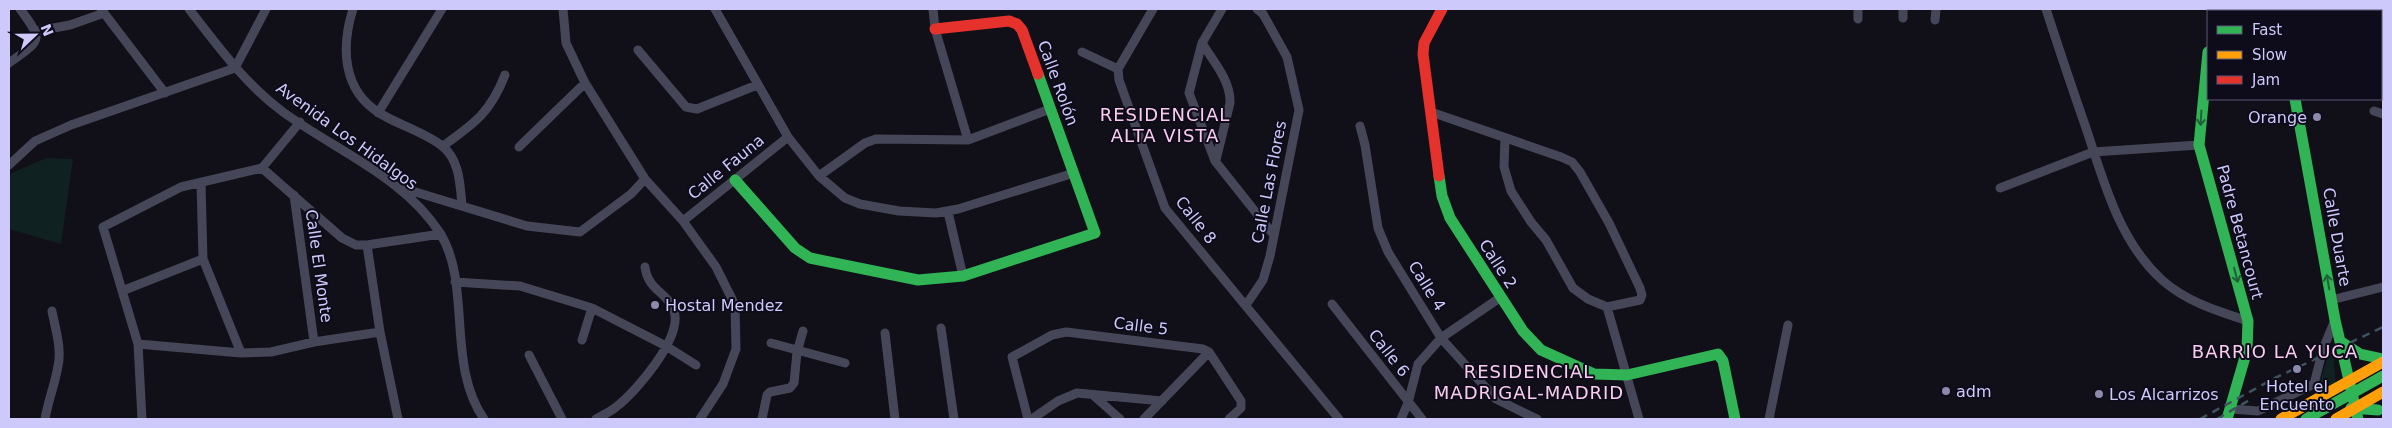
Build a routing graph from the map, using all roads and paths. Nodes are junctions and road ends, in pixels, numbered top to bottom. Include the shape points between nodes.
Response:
1 (20, 9) edge
2 (266, 9) edge
3 (353, 9) edge
4 (442, 9) edge
5 (563, 9) edge
6 (715, 9) edge
7 (933, 9) edge
8 (1153, 9) edge
9 (1222, 9) edge
10 (1257, 9) edge
11 (1442, 9) edge
12 (1858, 9) edge
13 (1936, 9) edge
14 (2046, 9) edge
15 (192, 10) edge
16 (102, 11) edge
17 (1858, 19) dead end
18 (1935, 20) dead end
19 (934, 29) junction
20 (37, 31) junction
21 (1202, 43) junction
22 (638, 50) dead end
23 (1082, 52) dead end
24 (9, 63) edge
25 (2207, 64) edge
26 (235, 68) junction
27 (1118, 69) junction
28 (505, 75) dead end
29 (585, 83) junction
30 (757, 85) junction
31 (165, 93) junction
32 (2295, 100) edge
33 (1050, 109) junction
34 (1431, 112) junction
35 (378, 113) junction
36 (300, 122) junction
37 (1360, 126) dead end
38 (788, 137) junction
39 (1505, 138) junction
40 (968, 140) junction
41 (2200, 145) junction
42 (443, 146) junction
43 (519, 147) dead end
44 (2094, 152) junction
45 (1216, 161) junction
46 (9, 165) edge
47 (262, 168) junction
48 (1074, 173) junction
49 (819, 176) junction
50 (645, 179) junction
51 (735, 180) junction
52 (201, 183) junction
53 (397, 187) junction
54 (2000, 188) dead end
55 (294, 195) junction
56 (462, 206) junction
57 (948, 212) junction
58 (683, 221) junction
59 (441, 234) junction
60 (1273, 234) junction
61 (367, 245) junction
62 (203, 259) junction
63 (645, 267) dead end
64 (963, 276) junction
65 (455, 282) junction
66 (2383, 287) edge
67 (122, 291) junction
68 (1500, 297) junction
69 (2331, 300) junction
70 (1332, 304) dead end
71 (1246, 305) junction
72 (1608, 307) junction
73 (592, 308) junction
74 (52, 311) dead end
75 (2335, 320) junction
76 (2248, 321) junction
77 (1788, 325) dead end
78 (941, 328) dead end
79 (803, 331) dead end
80 (380, 332) junction
81 (885, 333) dead end
82 (1442, 338) junction
83 (582, 340) dead end
84 (2340, 341) junction
85 (314, 342) junction
86 (771, 343) dead end
87 (138, 344) junction
88 (666, 346) junction
89 (797, 352) junction
90 (1209, 352) junction
91 (241, 353) junction
92 (529, 355) dead end
93 (2383, 360) edge
94 (845, 363) dead end
95 (696, 366) dead end
96 (1627, 376) junction
97 (2383, 376) edge
98 (2349, 381) junction
99 (2314, 384) junction
100 (2383, 392) edge
101 (2327, 393) junction
102 (1094, 396) junction
103 (1162, 401) junction
104 (1408, 403) junction
105 (2381, 408) edge
106 (2229, 414) edge
107 (2358, 416) edge
108 (45, 419) edge
109 (142, 419) edge
110 (398, 419) edge
111 (484, 419) edge
112 (562, 419) edge
113 (596, 419) edge
114 (700, 419) edge
115 (762, 419) edge
116 (896, 419) edge
117 (954, 419) edge
118 (1028, 419) edge
119 (1032, 419) edge
120 (1120, 419) edge
121 (1144, 419) edge
122 (1229, 419) edge
123 (1339, 419) edge
124 (1400, 419) edge
125 (1422, 419) edge
126 (1537, 419) edge
127 (1639, 419) edge
128 (1735, 419) edge
129 (1769, 419) edge
130 (2281, 419) edge
131 (2306, 419) edge
132 (2337, 419) edge

1 - 20 street
2 - 26 street
3 - 35 street via 345,57 354,88
4 - 35 street
5 - 29 street via 566,43
6 - 30 street
7 - 19 street
8 - 27 street
9 - 21 street
10 - 60 street, Calle Las Flores via 1287,57 1299,110
11 - 34 main road, Calle 2 via 1424,43
12 - 17 street
13 - 18 street
14 - 44 street
15 - 26 street, Avenida Los Hidalgos
16 - 20 street via 70,25
16 - 31 street
19 - 33 main road, Calle Rolón via 1010,21 1017,24
19 - 40 street
20 - 24 street via 32,45
21 - 45 street via 1189,93
21 - 45 street via 1228,86 1230,95
22 - 30 street via 686,107 697,108
23 - 27 street
25 -> 41 main road, Padre Betancourt
26 - 31 street
26 - 36 street, Avenida Los Hidalgos via 282,111
27 - 71 street, Calle 8 via 1119,80 1165,208
28 - 42 street via 496,96 479,119
29 - 43 street
29 - 50 street
30 - 38 street
31 - 46 street via 71,125 35,141
69 -> 32 main road, Calle Duarte
33 - 40 street
33 - 48 main road, Calle Rolón
34 - 39 street
34 - 68 main road, Calle 2 via 1445,208
35 - 42 street
36 - 47 street
36 - 53 street, Avenida Los Hidalgos
37 - 82 street, Calle 4 via 1381,236
38 - 49 street
38 - 51 street, Calle Fauna
39 - 72 street via 1504,167 1512,191 1574,288
39 - 72 street via 1561,157 1572,162 1580,172 1609,223 1642,295 1640,300
40 - 49 street via 876,139 864,143
41 - 44 street
41 -> 76 main road, Padre Betancourt
42 - 56 street via 459,171
44 - 54 street
44 - 76 street via 2113,208 2140,256 2162,280 2184,296
45 - 60 street
47 - 52 street
47 - 55 street
48 - 57 street
48 - 64 main road, Calle Rolón via 1095,233
49 - 57 street via 845,198 860,204 899,211
50 - 56 street via 631,194 580,232 528,226
50 - 58 street
51 - 58 street, Calle Fauna
51 - 64 main road via 795,248 810,258 918,280
52 - 62 street
52 - 67 street via 181,187 103,227
53 - 56 street
53 - 59 street, Avenida Los Hidalgos via 423,211
55 - 61 street via 342,238 356,246
55 - 85 street, Calle El Monte
57 - 64 street
58 - 114 street via 716,266 735,305 736,348 723,384
59 - 61 street
59 - 65 street, Avenida Los Hidalgos
60 - 71 street, Calle Las Flores via 1263,280
61 - 80 street
62 - 67 street
62 - 91 street
63 - 88 street via 649,281 670,302 674,311 674,328
65 - 73 street via 520,286
65 - 111 street, Avenida Los Hidalgos via 464,366 470,391
66 - 69 street
67 - 87 street
68 - 82 street
68 - 96 main road, Calle 2 via 1523,331 1541,350 1594,374
69 - 75 main road, Calle Duarte
70 - 104 street, Calle 6
71 - 123 street, Calle 8
72 - 96 street
73 - 83 street
73 - 88 street
74 - 108 street via 59,364
75 - 84 main road, Calle Duarte
75 - 99 street via 2323,348
76 - 106 main road, Padre Betancourt via 2247,350
77 - 129 street
78 - 117 street
79 - 89 street
80 - 85 street
80 - 110 street
81 - 116 street
82 - 104 street via 1418,364
82 - 126 street, Calle 4 via 1496,399
84 - 93 main road via 2356,354
84 - 98 main road, Calle Duarte
85 - 91 street via 271,352
86 - 89 street
87 - 91 street
87 - 109 street
88 - 95 street
88 - 113 street via 647,376 616,407
89 - 94 street
89 - 115 street via 794,383 790,388 767,395
90 - 103 street
90 - 118 street, Calle 5 via 1066,332 1052,335 1012,357
90 - 122 street via 1242,405
92 - 112 street
93 - 98 main road
96 - 127 street
96 - 128 main road, Calle 2 via 1718,354 1723,361
97 - 131 main road, bridge
98 - 101 main road
98 - 107 main road, Calle Duarte
99 - 101 street
99 - 106 street via 2258,411
100 - 132 main road, bridge
101 - 107 main road
101 - 130 main road
101 - 132 main road
102 - 103 street
102 - 119 street via 1077,393 1067,396
102 - 120 street
103 - 121 street
104 - 124 street
104 - 125 street, Calle 6
105 - 107 main road

